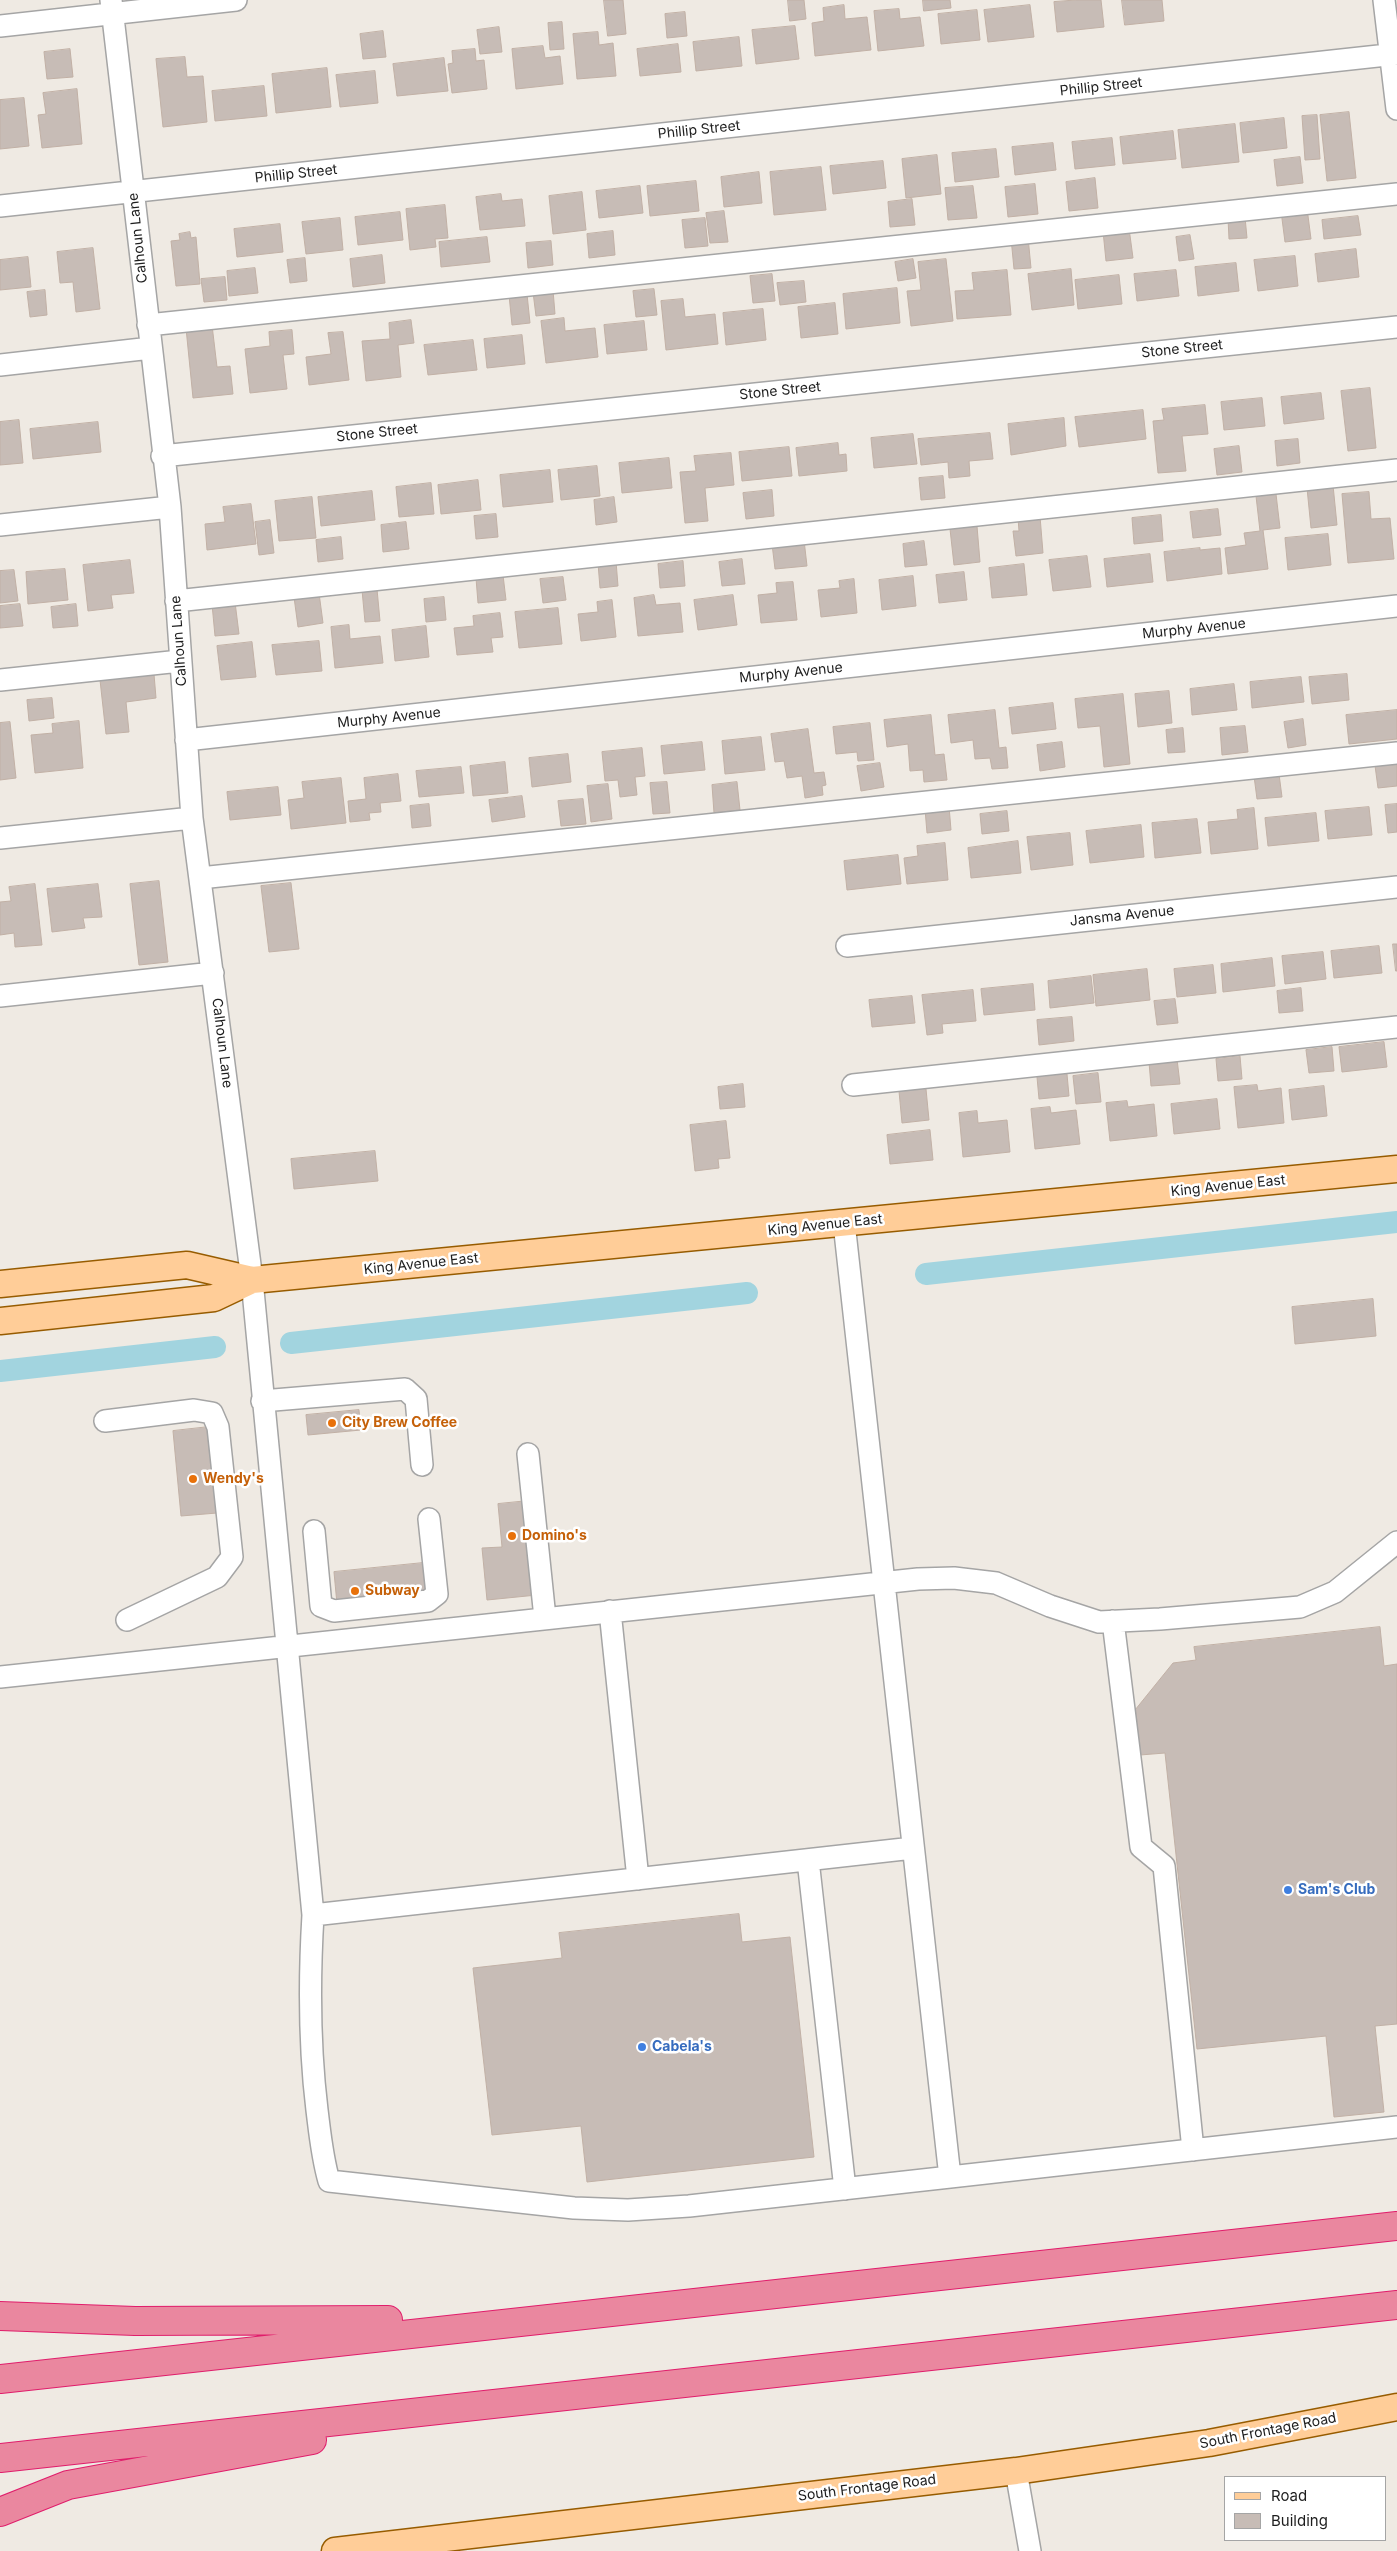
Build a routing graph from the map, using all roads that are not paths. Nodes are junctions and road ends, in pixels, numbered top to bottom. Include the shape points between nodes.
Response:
1 (236, 0) edge
2 (1384, 0) edge
3 (112, 6) edge
4 (0, 26) edge
5 (1394, 55) edge
6 (1397, 109) edge
7 (133, 192) junction
8 (1397, 194) edge
9 (0, 206) edge
10 (148, 325) junction
11 (1397, 326) edge
12 (151, 348) junction
13 (0, 365) edge
14 (162, 456) junction
15 (1397, 470) edge
16 (170, 507) junction
17 (0, 525) edge
18 (176, 601) junction
19 (1397, 606) edge
20 (180, 661) junction
21 (0, 680) edge
22 (186, 740) junction
23 (1397, 753) edge
24 (192, 818) junction
25 (0, 838) edge
26 (200, 878) junction
27 (1397, 887) edge
28 (847, 946) dead end
29 (213, 973) junction
30 (0, 996) edge
31 (1397, 1027) edge
32 (853, 1085) dead end
33 (1397, 1169) edge
34 (844, 1223) junction
35 (252, 1280) junction
36 (0, 1284) edge
37 (0, 1321) edge
38 (262, 1401) junction
39 (105, 1421) dead end
40 (528, 1454) dead end
41 (422, 1465) dead end
42 (429, 1519) dead end
43 (314, 1531) dead end
44 (1397, 1542) edge
45 (883, 1581) junction
46 (610, 1611) junction
47 (545, 1618) junction
48 (127, 1620) dead end
49 (1114, 1621) junction
50 (287, 1646) junction
51 (0, 1677) edge
52 (913, 1848) junction
53 (808, 1860) junction
54 (638, 1878) junction
55 (313, 1915) junction
56 (1397, 2126) edge
57 (1193, 2150) junction
58 (950, 2177) junction
59 (845, 2189) junction
60 (1397, 2226) edge
61 (1397, 2305) edge
62 (0, 2316) edge
63 (534, 2320) junction
64 (0, 2378) edge
65 (528, 2400) junction
66 (1397, 2407) edge
67 (0, 2458) edge
68 (1016, 2470) junction
69 (0, 2512) edge
70 (408, 2547) edge
71 (335, 2551) edge
72 (1030, 2551) edge

1 - 3 street
2 - 5 street
3 - 4 street
3 - 7 street, Calhoun Lane
5 - 6 street
5 - 7 street, Phillip Street
7 - 9 street, Phillip Street
7 - 10 street, Calhoun Lane
8 - 10 street
10 - 12 street, Calhoun Lane
11 - 14 street, Stone Street
12 - 13 street
12 - 14 street, Calhoun Lane
14 - 16 street, Calhoun Lane
15 - 18 street
16 - 17 street
16 - 18 street, Calhoun Lane
18 - 20 street, Calhoun Lane
19 - 22 street, Murphy Avenue
20 - 21 street
20 - 22 street, Calhoun Lane
22 - 24 street, Calhoun Lane
23 - 26 street
24 - 25 street
24 - 26 street, Calhoun Lane
26 - 29 street, Calhoun Lane
27 - 28 street, Jansma Avenue
29 - 30 street
29 - 35 street, Calhoun Lane
31 - 32 street
33 - 34 main road, King Avenue East
34 - 35 main road, King Avenue East
34 - 45 street
35 - 36 main road, King Avenue East via 187,1266
35 - 37 main road, King Avenue East via 214,1298
35 - 38 street, Calhoun Lane
38 - 41 street via 405,1390 416,1399
38 - 50 street, Calhoun Lane
39 - 48 street via 194,1410 212,1413 218,1427 232,1557 217,1577
40 - 47 street
42 - 43 street via 437,1594 428,1601 334,1611 321,1606
44 - 49 street via 1336,1592 1300,1607
45 - 46 street
45 - 49 street via 954,1578 996,1583 1098,1622
45 - 52 street
46 - 47 street
46 - 54 street
47 - 50 street
49 - 57 street via 1141,1848 1164,1866
50 - 51 street
50 - 55 street, Calhoun Lane
52 - 53 street
52 - 58 street
53 - 54 street
53 - 59 street
54 - 55 street
55 - 59 street, Calhoun Lane via 309,2020 323,2160 329,2181 574,2208 628,2210
56 - 57 street
57 - 58 street
58 - 59 street
60 - 63 highway
61 - 65 highway
62 - 63 highway via 135,2321
63 - 64 highway
65 - 67 highway
65 - 69 highway via 68,2486
66 - 68 main road, South Frontage Road via 1209,2443
68 - 70 main road, South Frontage Road
68 - 72 street
70 - 71 main road, South Frontage Road

